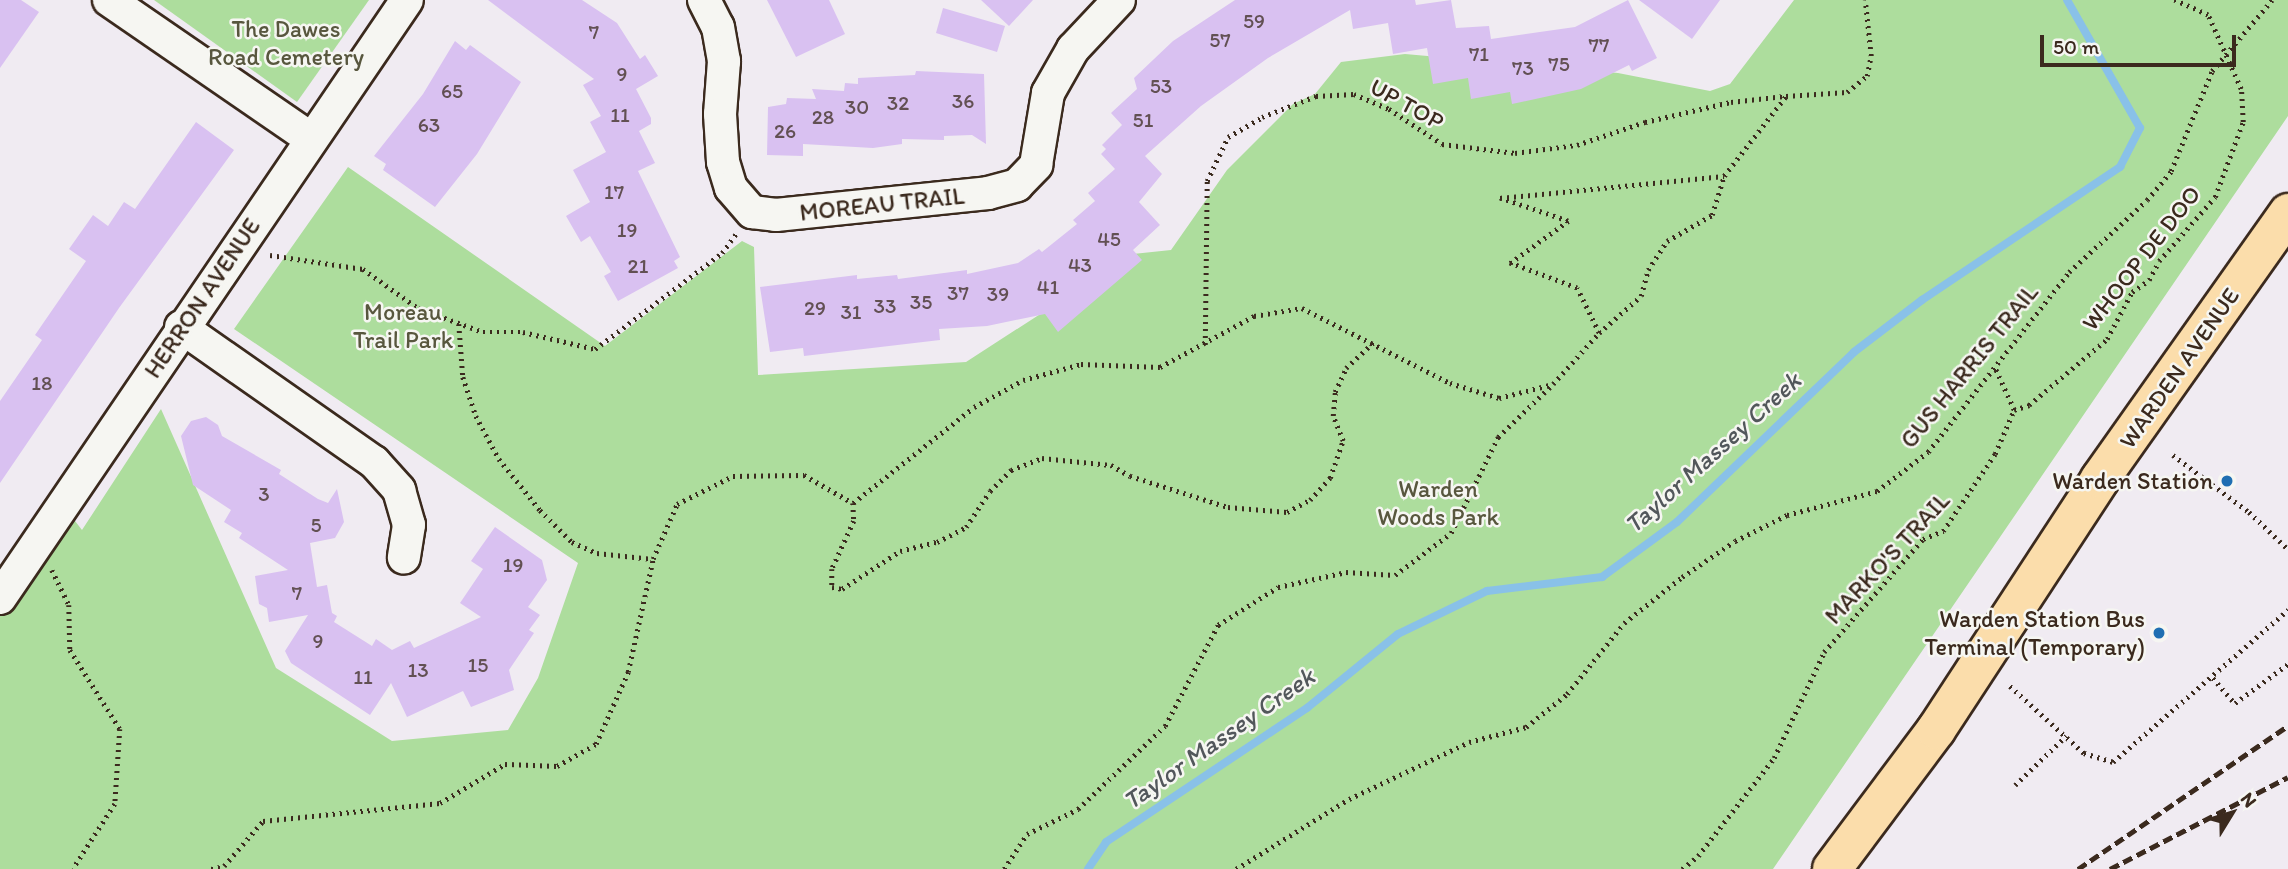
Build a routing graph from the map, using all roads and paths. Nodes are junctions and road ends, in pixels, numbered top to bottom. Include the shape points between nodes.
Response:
1 (108, 0) edge
2 (407, 0) edge
3 (704, 0) edge
4 (1119, 0) edge
5 (1865, 0) edge
6 (2174, 0) edge
7 (2272, 0) edge
8 (2227, 55) junction
9 (1786, 96) junction
10 (310, 138) junction
11 (1724, 176) junction
12 (752, 212) junction
13 (2288, 213) edge
14 (270, 255) dead end
15 (459, 324) junction
16 (181, 327) junction
17 (1598, 333) junction
18 (1374, 341) junction
19 (1205, 346) junction
20 (1994, 366) junction
21 (1553, 384) junction
22 (2014, 410) junction
23 (2173, 455) dead end
24 (853, 503) junction
25 (38, 541) junction
26 (2288, 549) edge
27 (404, 558) dead end
28 (653, 559) junction
29 (0, 598) edge
30 (2288, 611) edge
31 (2288, 664) edge
32 (2213, 678) junction
33 (2010, 687) dead end
34 (2066, 736) junction
35 (2015, 785) dead end
36 (224, 866) junction
37 (73, 869) edge
38 (211, 869) edge
39 (230, 869) edge
40 (1004, 869) edge
41 (1236, 869) edge
42 (1682, 869) edge
43 (1832, 869) edge

1 - 10 street
2 - 10 street, HERRON AVENUE
3 - 12 street via 718,27 724,61 723,162 731,188
4 - 12 street, MOREAU TRAIL via 1073,48 1048,93 1036,165 1017,185 988,193 797,213
5 - 9 path, UP TOP via 1871,56 1867,75 1847,92
6 - 8 path, WHOOP DE DOO via 2208,15
7 - 8 path, GUS HARRIS TRAIL
8 - 20 path, GUS HARRIS TRAIL via 2212,71 2171,171 2147,200 2069,272
8 - 22 path, WHOOP DE DOO via 2241,89 2243,122 2214,197 2159,261 2149,281 2132,292 2106,338 2036,400
9 - 11 path
9 - 19 path, UP TOP via 1670,117 1577,145 1515,153 1442,144 1389,109 1354,94 1316,96 1262,117 1228,137 1207,181
10 - 16 street, HERRON AVENUE
11 - 17 path via 1712,215 1667,241 1648,270 1640,296
11 - 17 path via 1500,198 1569,221 1510,262 1577,288
12 - 15 path via 722,253 594,349 523,332 483,332
13 - 43 main road, WARDEN AVENUE via 2100,479 1936,730
14 - 15 path via 363,269 418,308
15 - 28 path via 463,377 476,416 499,459 540,510 572,542 597,553
16 - 25 street, HERRON AVENUE
16 - 27 street via 374,462 399,490 409,525
17 - 21 path
18 - 19 path via 1303,308 1254,316
18 - 21 path via 1450,383 1499,398
18 - 24 path via 1346,368 1335,392 1334,416 1343,441 1330,478 1310,500 1287,512 1228,507 1130,476 1111,465 1042,458 1011,470 966,527 937,542 900,551 842,589 832,587 832,569 854,521
19 - 24 path via 1160,368 1082,364 1023,380 974,407
20 - 22 path
20 - 41 path, GUS HARRIS TRAIL via 1917,460 1877,491 1787,515 1735,541 1624,623 1567,694 1526,727 1469,742 1349,799
21 - 40 path via 1499,438 1451,533 1395,575 1346,572 1278,587 1218,625 1165,726 1078,809 1027,834
22 - 42 path, MARKO'S TRAIL via 1994,454 1958,511 1943,531 1923,538 1824,652 1774,758 1698,856
23 - 26 path via 2249,512
24 - 28 path via 804,475 733,476 677,504
25 - 29 street, HERRON AVENUE
25 - 37 path via 69,605 69,650 120,729 115,804
28 - 36 path via 628,671 596,744 557,766 505,764 440,803 263,821
30 - 32 path
31 - 32 path via 2235,703
32 - 34 path via 2113,762 2084,753
33 - 34 path
34 - 35 path
36 - 38 path
36 - 39 path

